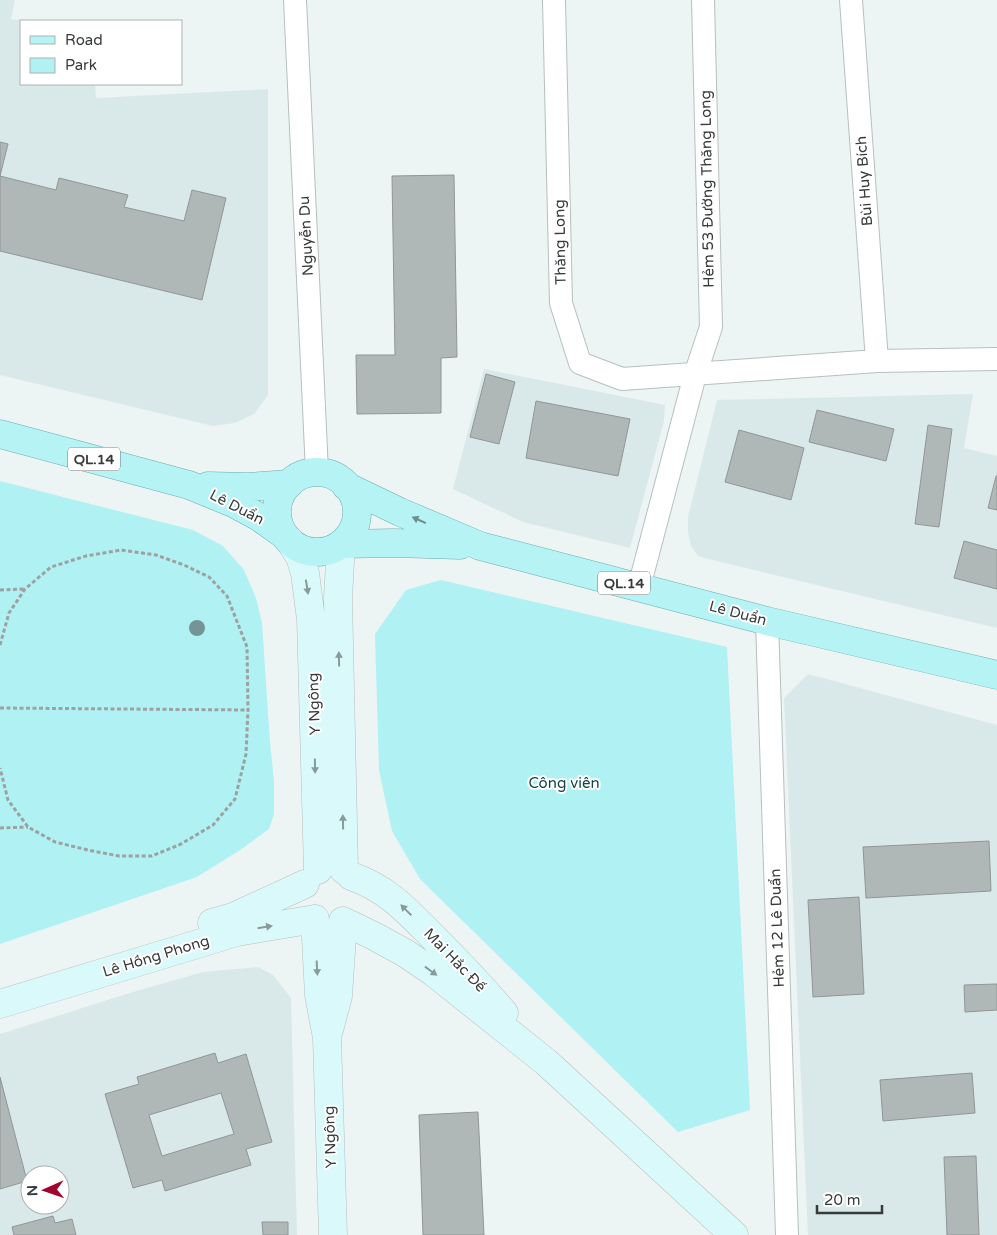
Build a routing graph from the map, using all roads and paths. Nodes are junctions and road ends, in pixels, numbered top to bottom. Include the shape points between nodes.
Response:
1 (295, 0) edge
2 (554, 0) edge
3 (703, 0) edge
4 (851, 0) edge
5 (997, 359) edge
6 (877, 361) junction
7 (695, 375) junction
8 (0, 434) edge
9 (317, 472) junction
10 (289, 484) junction
11 (189, 485) junction
12 (346, 486) junction
13 (287, 537) junction
14 (341, 544) junction
15 (480, 546) junction
16 (639, 587) junction
17 (25, 589) junction
18 (0, 590) edge
19 (767, 621) junction
20 (0, 645) edge
21 (997, 675) edge
22 (0, 708) edge
23 (327, 709) junction
24 (248, 710) junction
25 (0, 768) edge
26 (28, 827) junction
27 (0, 828) edge
28 (329, 875) junction
29 (315, 919) junction
30 (343, 921) junction
31 (0, 987) edge
32 (0, 1004) edge
33 (327, 1038) junction
34 (546, 1062) junction
35 (333, 1235) edge
36 (734, 1235) edge
37 (787, 1235) edge

1 - 9 street, Nguyễn Du
2 - 7 street, Thăng Long via 561,303 580,363 622,379
3 - 7 street, Hẻm 53 Đường Thăng Long via 711,327
4 - 6 street, Bùi Huy Bích
5 - 6 street, Thăng Long
6 - 7 street, Thăng Long
7 - 16 street
8 - 11 main road, Lê Duẩn / QL.14
9 - 10 main road
9 - 12 main road via 338,478
10 - 11 main road, Lê Duẩn / QL.14 via 248,487
10 - 13 main road via 282,493 277,513
11 - 13 main road, Lê Duẩn / QL.14 via 233,502
12 - 14 main road via 354,500 357,516 349,536
15 -> 12 main road, Lê Duẩn / QL.14
13 - 14 main road via 309,552 320,552
13 -> 23 street, Y Ngông via 305,572
14 - 15 main road, Lê Duẩn / QL.14
23 -> 14 street, Y Ngông
15 - 16 main road, Lê Duẩn / QL.14
16 - 19 main road, Lê Duẩn / QL.14
17 - 18 path
17 - 20 path via 8,613
17 - 24 path via 51,567 121,550 156,554 210,577 227,596 247,647
19 - 21 main road, Lê Duẩn / QL.14
19 - 37 street, Hẻm 12 Lê Duẩn
22 - 24 path
23 - 28 street, Y Ngông
24 - 26 path via 246,754 235,799 213,825 181,844 152,856 119,856 55,842
25 - 26 path via 8,800
26 - 27 path
28 - 29 street via 303,894 303,903
28 - 30 street via 358,892 358,901 350,916
28 - 31 street, Lê Hồng Phong via 233,917
34 -> 28 street, Mai Hắc Đế via 474,978 393,898 373,885
29 - 30 street via 333,924
32 -> 29 street, Lê Hồng Phong via 237,932
29 -> 33 street, Y Ngông via 319,994
30 - 33 street, Y Ngông via 338,996
30 -> 34 street, Mai Hắc Đế via 405,953 433,972
33 - 35 street, Y Ngông
34 - 36 street, Mai Hắc Đế

